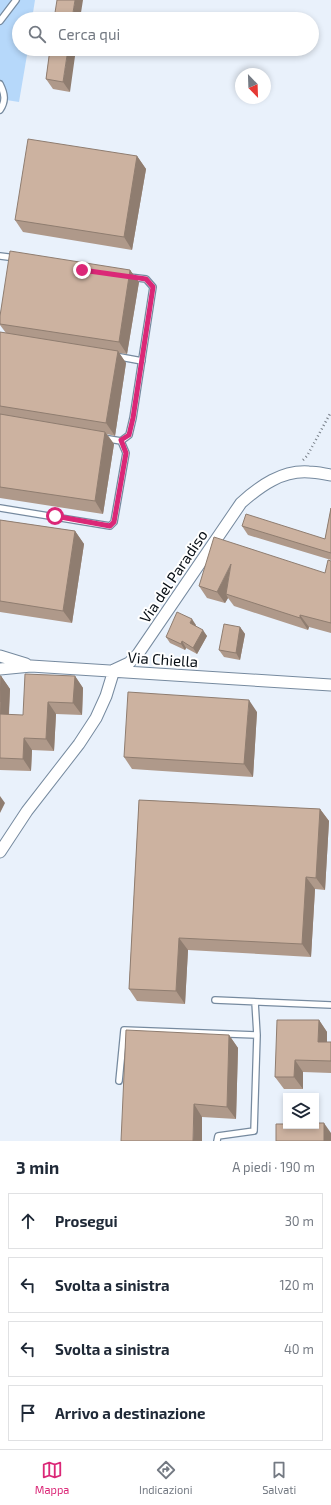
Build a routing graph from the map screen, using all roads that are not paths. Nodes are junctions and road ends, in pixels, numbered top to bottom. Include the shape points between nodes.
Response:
1 (16, 0) edge
2 (0, 21) edge
3 (0, 84) edge
4 (0, 110) edge
5 (0, 256) edge
6 (24, 260) edge
7 (120, 275) edge
8 (111, 355) edge
9 (142, 361) junction
10 (98, 437) edge
11 (121, 440) junction
12 (331, 475) edge
13 (0, 508) edge
14 (0, 656) edge
15 (31, 666) junction
16 (0, 669) edge
17 (114, 670) junction
18 (331, 685) edge
19 (0, 852) edge
20 (215, 1000) dead end
21 (255, 1002) junction
22 (331, 1005) edge
23 (257, 1035) junction
24 (119, 1081) dead end
25 (217, 1141) edge

1 - 2 lane
3 - 4 lane via 5,96
5 - 6 lane
7 - 9 lane via 146,279 153,287
8 - 9 lane
9 - 11 lane via 129,435
10 - 11 lane
11 - 13 lane via 126,453 114,522 110,526
12 - 17 street, Via del Paradiso via 309,471 289,473 257,489 241,503 138,654 129,663
14 - 15 street
15 - 16 street
15 - 17 street
17 - 18 street, Via Chiella
17 - 19 street, Via Chiella via 96,718
20 - 21 lane
21 - 22 lane
21 - 23 lane
23 - 24 lane via 124,1030
23 - 25 lane via 254,1131 218,1136

